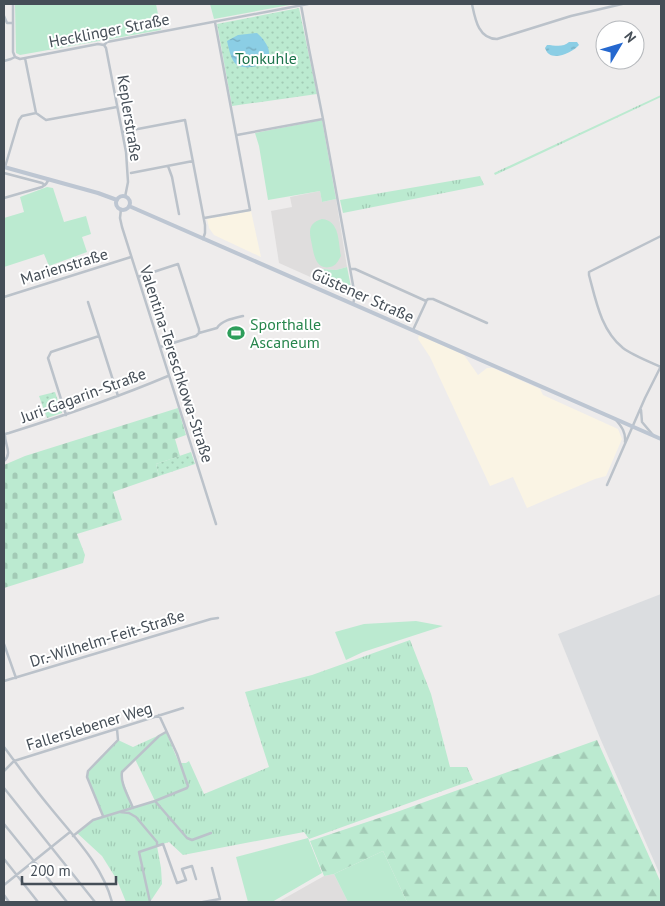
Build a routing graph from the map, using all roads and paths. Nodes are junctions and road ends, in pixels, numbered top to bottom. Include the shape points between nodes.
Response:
1 (13, 4) edge
2 (285, 4) edge
3 (308, 4) edge
4 (472, 4) edge
5 (622, 4) edge
6 (301, 5) junction
7 (286, 8) junction
8 (4, 16) edge
9 (215, 22) junction
10 (13, 23) junction
11 (104, 45) junction
12 (15, 57) junction
13 (25, 58) junction
14 (4, 61) edge
15 (118, 107) junction
16 (36, 114) junction
17 (324, 119) junction
18 (122, 132) junction
19 (237, 135) junction
20 (193, 161) junction
21 (168, 166) junction
22 (4, 167) edge
23 (4, 173) edge
24 (131, 173) dead end
25 (48, 179) junction
26 (44, 185) junction
27 (125, 197) junction
28 (4, 198) edge
29 (117, 200) junction
30 (129, 206) junction
31 (121, 209) junction
32 (179, 214) dead end
33 (204, 218) junction
34 (661, 236) edge
35 (204, 239) junction
36 (131, 257) junction
37 (350, 269) junction
38 (138, 277) junction
39 (4, 297) edge
40 (426, 301) junction
41 (88, 302) dead end
42 (353, 304) junction
43 (243, 316) dead end
44 (487, 323) dead end
45 (413, 330) junction
46 (199, 333) junction
47 (99, 336) junction
48 (160, 347) junction
49 (661, 367) edge
50 (168, 376) junction
51 (118, 396) junction
52 (641, 408) junction
53 (66, 415) junction
54 (615, 419) junction
55 (633, 427) junction
56 (4, 433) edge
57 (654, 436) junction
58 (661, 439) edge
59 (625, 446) junction
60 (4, 461) edge
61 (607, 485) dead end
62 (216, 524) dead end
63 (218, 618) dead end
64 (4, 644) edge
65 (16, 678) junction
66 (4, 681) edge
67 (183, 708) dead end
68 (159, 716) junction
69 (117, 728) junction
70 (166, 732) junction
71 (4, 747) edge
72 (14, 761) junction
73 (4, 771) edge
74 (4, 788) edge
75 (156, 801) junction
76 (133, 808) junction
77 (118, 812) junction
78 (103, 816) junction
79 (4, 824) edge
80 (70, 832) junction
81 (211, 833) dead end
82 (74, 836) junction
83 (157, 846) junction
84 (51, 847) junction
85 (4, 859) edge
86 (34, 862) junction
87 (212, 868) dead end
88 (17, 875) junction
89 (196, 879) dead end
90 (4, 885) edge
91 (4, 895) edge
92 (221, 900) edge
93 (9, 902) edge
94 (38, 902) edge
95 (67, 902) edge
96 (95, 902) edge
97 (112, 902) edge
98 (150, 902) edge
99 (203, 902) edge

1 - 10 street
2 - 7 street
3 - 6 street, Hecklinger Straße
4 - 5 street via 483,33 497,39
6 - 7 street, Hecklinger Straße
6 - 17 street
7 - 9 street, Hecklinger Straße
8 - 10 street via 7,23
9 - 11 street, Hecklinger Straße
9 - 19 street
10 - 12 street
11 - 13 street, Hecklinger Straße
11 - 15 street, Keplerstraße
12 - 13 street, Hecklinger Straße
12 - 14 street, Hecklinger Straße
13 - 16 street
15 - 16 street via 46,120
15 - 18 street, Keplerstraße
16 - 22 street via 22,116 19,120
17 - 19 street
17 - 37 street
18 - 20 street via 185,120
18 - 27 street, Keplerstraße via 128,180
19 - 33 street via 250,210
20 - 21 street
20 - 33 street
21 - 24 street
21 - 32 street
22 - 25 main road
23 - 26 street
25 - 26 street
25 - 29 main road
26 - 28 street
27 - 29 main road
27 - 30 main road
29 - 31 main road
30 - 31 main road
30 - 35 main road, Güstener Straße
31 - 36 street, Valentina-Tereschkowa-Straße via 120,222
33 - 35 street
34 - 49 street via 589,272 600,315 612,337 624,348
35 - 42 main road, Güstener Straße
36 - 38 street, Valentina-Tereschkowa-Straße
36 - 39 street, Marienstraße
37 - 40 street
37 - 42 street via 355,298
38 - 46 street via 178,264
38 - 48 street, Valentina-Tereschkowa-Straße
40 - 44 street via 433,299
40 - 45 street
41 - 47 street
42 - 45 main road, Güstener Straße
43 - 46 street
45 - 54 main road, Güstener Straße
46 - 48 street
47 - 51 street
47 - 53 street via 51,352 48,358
48 - 50 street, Valentina-Tereschkowa-Straße
49 - 52 street
50 - 51 street, Juri-Gagarin-Straße
50 - 62 street, Valentina-Tereschkowa-Straße
51 - 53 street, Juri-Gagarin-Straße
52 - 55 street
52 - 57 street via 642,422
53 - 56 street, Juri-Gagarin-Straße
54 - 55 main road, Güstener Straße
54 - 59 street via 623,428
55 - 57 main road, Güstener Straße
55 - 59 street
56 - 60 street via 9,452
57 - 58 main road, Güstener Straße
59 - 61 street
63 - 65 street, Dr.-Wilhelm-Feit-Straße
64 - 65 street
65 - 66 street, Dr.-Wilhelm-Feit-Straße
67 - 68 street, Fallerslebener Weg
68 - 69 street, Fallerslebener Weg
68 - 70 street
69 - 72 street, Fallerslebener Weg
69 - 78 street via 118,740 88,771 87,777
70 - 75 street via 188,784 187,788
70 - 76 street via 122,772
71 - 72 street
72 - 73 street, Fallerslebener Weg
72 - 80 street
74 - 84 street
75 - 76 street
75 - 81 street via 187,838 192,840
76 - 77 street
77 - 78 street
77 - 83 street via 136,817
78 - 82 street
79 - 86 street
80 - 82 street
80 - 84 street
82 - 97 street via 100,870
83 - 89 street via 163,844 177,883 186,880 182,868 192,866
83 - 98 street via 139,852
84 - 86 street
84 - 96 street
85 - 88 street
86 - 88 street
86 - 95 street
87 - 92 street
88 - 90 street
88 - 94 street
91 - 93 street
92 - 99 street

